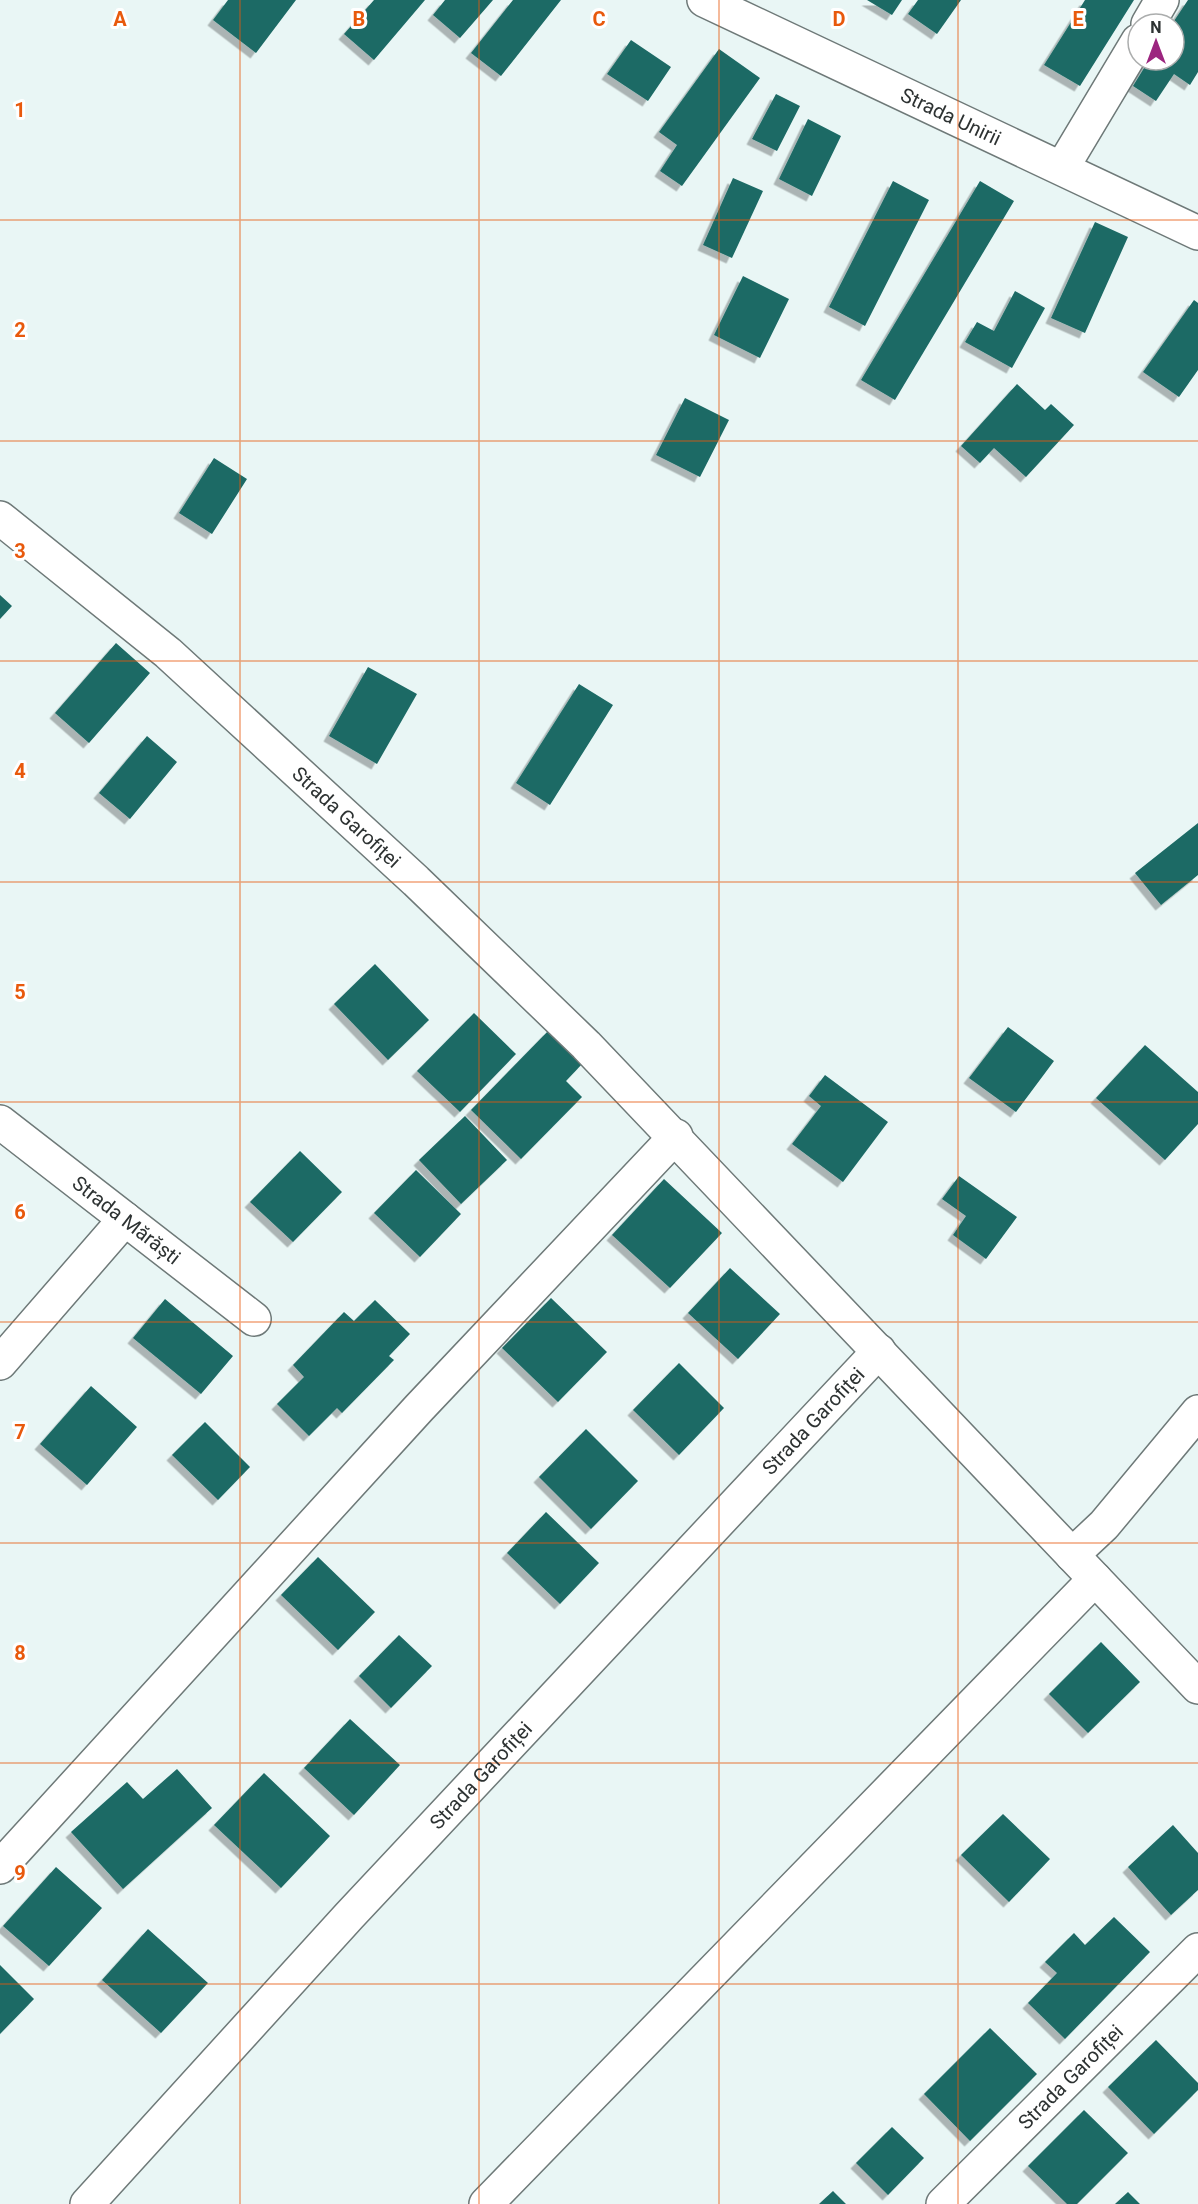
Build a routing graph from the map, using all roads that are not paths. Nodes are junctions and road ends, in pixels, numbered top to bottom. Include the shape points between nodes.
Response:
1 (704, 0) edge
2 (1126, 61) edge
3 (1062, 168) junction
4 (1198, 233) edge
5 (0, 518) edge
6 (0, 1122) edge
7 (676, 1136) junction
8 (125, 1219) junction
9 (254, 1319) dead end
10 (879, 1351) junction
11 (0, 1363) edge
12 (1198, 1412) edge
13 (1072, 1555) junction
14 (1095, 1580) junction
15 (1198, 1687) edge
16 (0, 1867) edge
17 (1198, 1950) edge
18 (87, 2204) edge
19 (486, 2204) edge
20 (943, 2204) edge

1 - 3 street, Strada Unirii
2 - 3 street
3 - 4 street, Strada Unirii
5 - 7 street, Strada Garofiței via 177,661 425,889
6 - 8 street, Strada Mărăști
7 - 10 street, Strada Garofiței
7 - 16 street via 419,1408
8 - 9 street, Strada Mărăști
8 - 11 street
10 - 13 street, Strada Garofiței
10 - 18 street, Strada Garofiței via 349,1916
12 - 13 street via 1110,1517
13 - 14 street, Strada Garofiței
14 - 15 street, Strada Garofiței
14 - 19 street
17 - 20 street, Strada Garofiței

